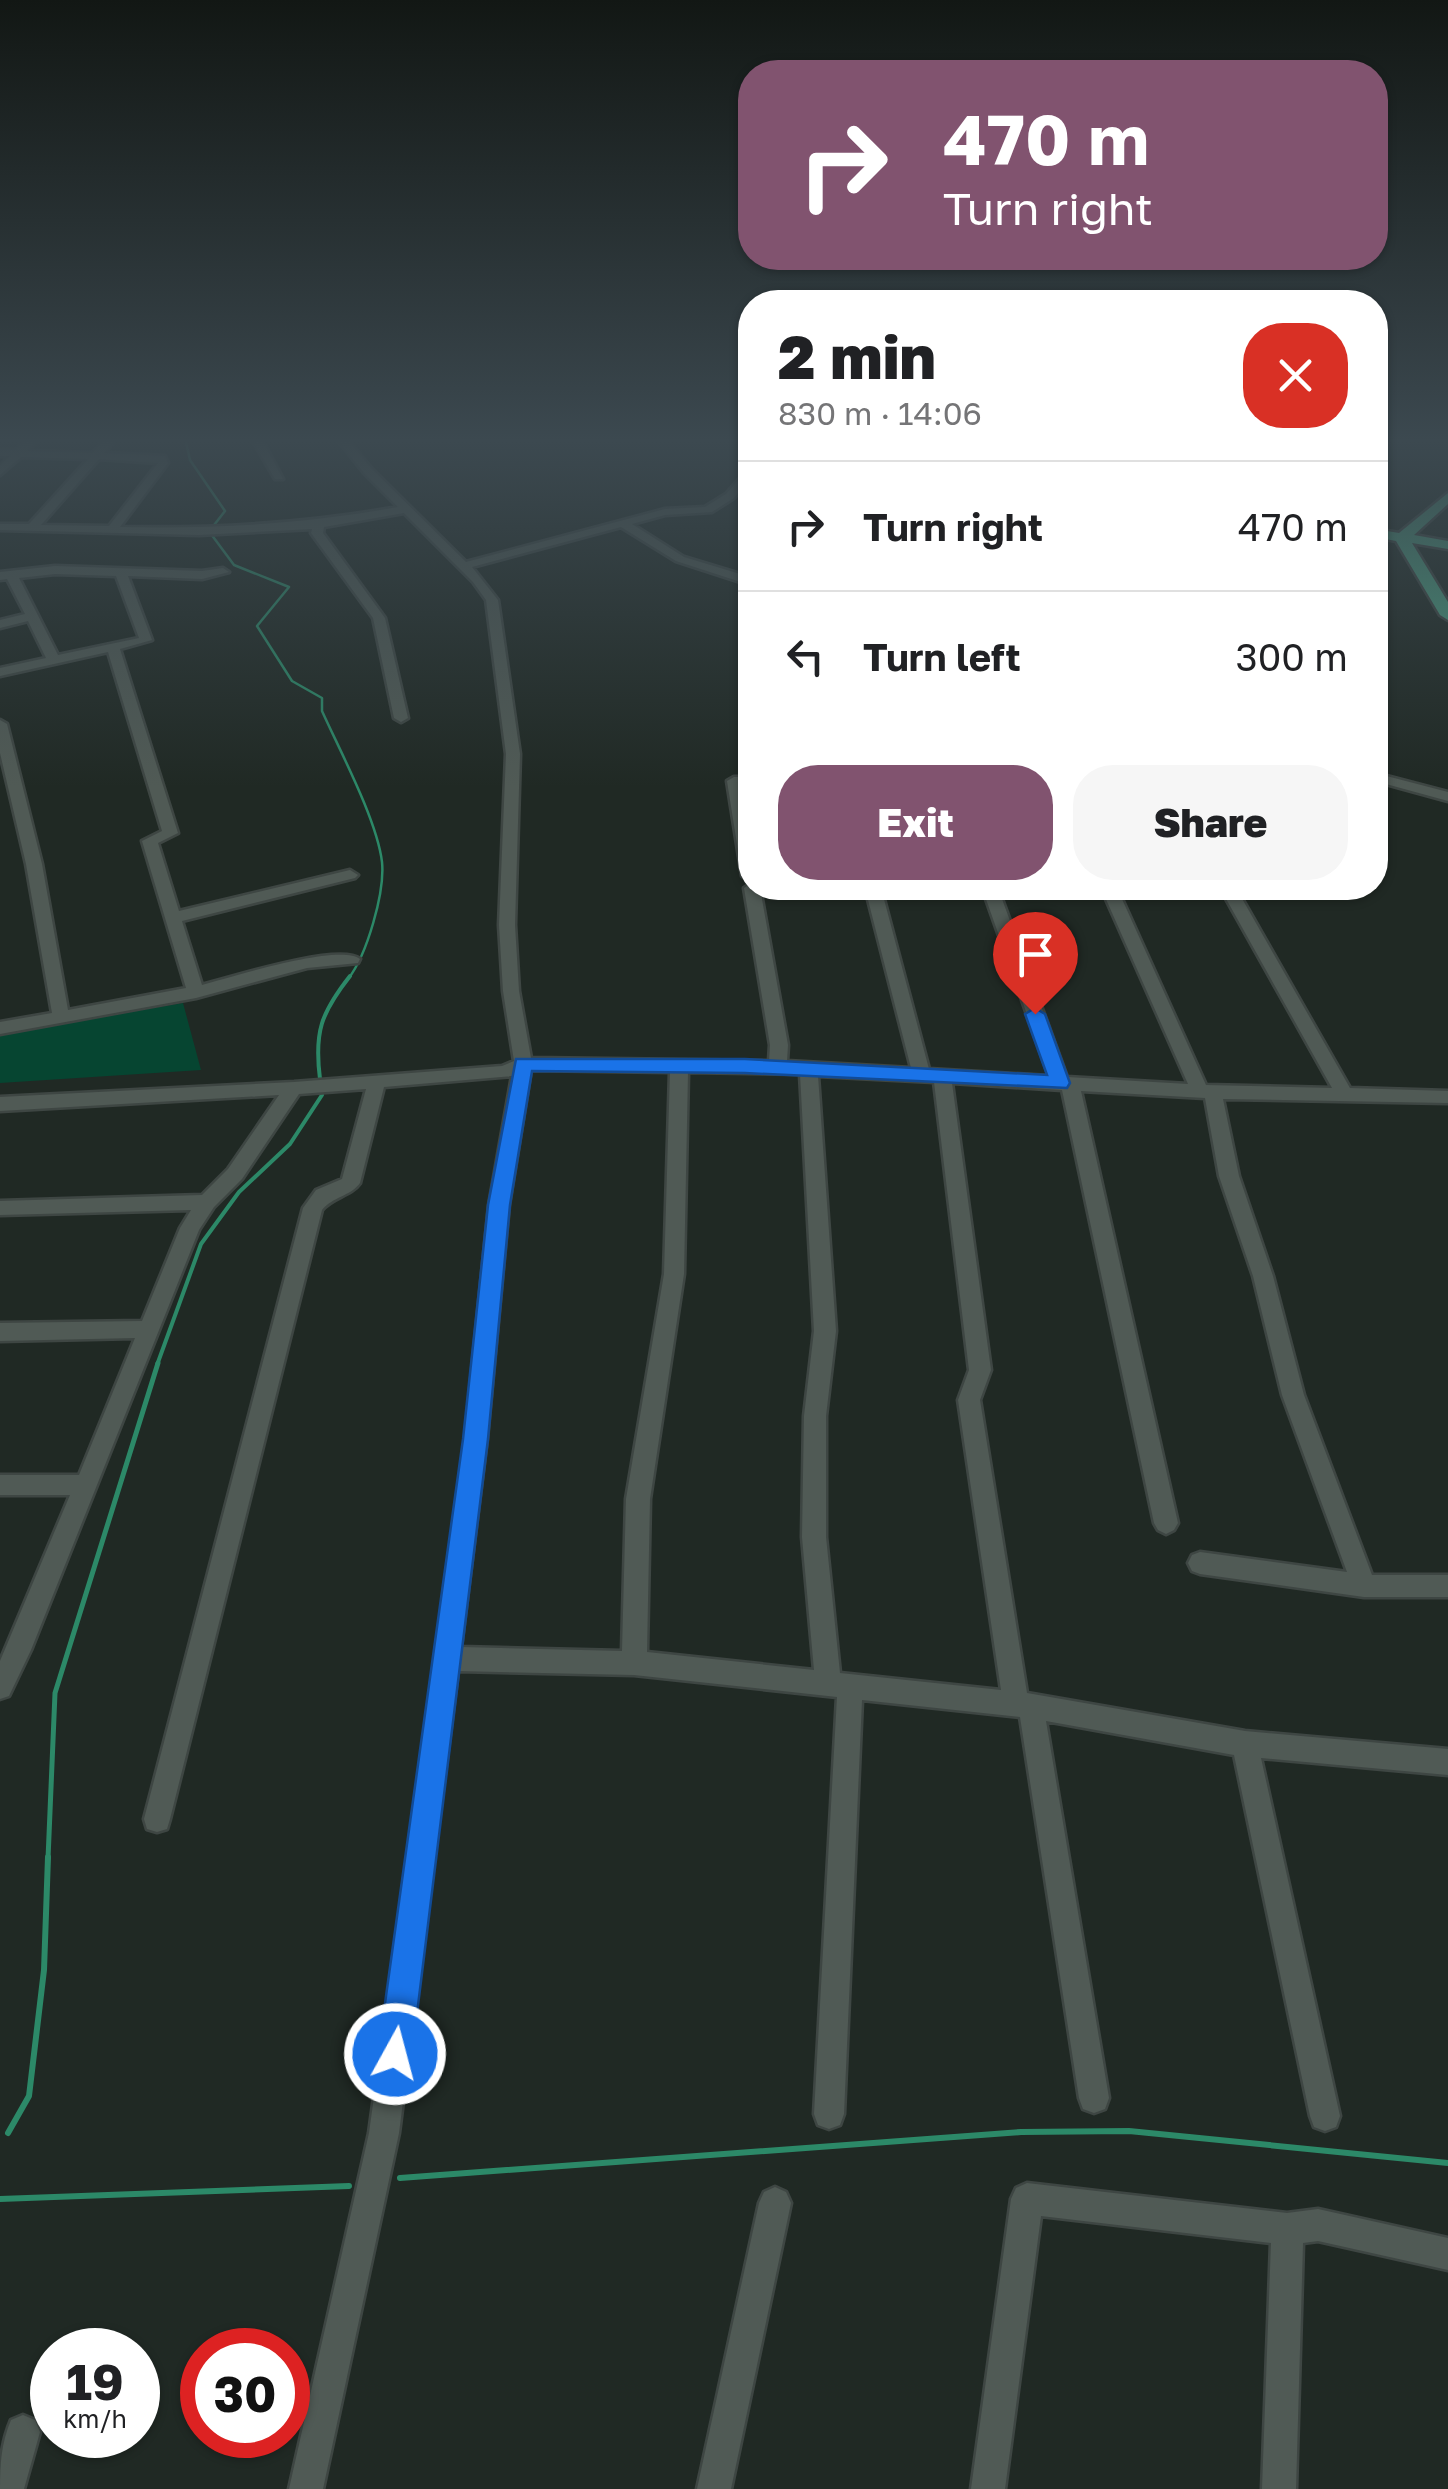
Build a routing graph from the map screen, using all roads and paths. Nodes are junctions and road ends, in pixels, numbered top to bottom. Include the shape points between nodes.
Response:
1 (332, 554) edge
2 (452, 554) edge
3 (507, 554) edge
4 (672, 554) edge
5 (1410, 554) edge
6 (464, 566) junction
7 (738, 571) edge
8 (121, 572) junction
9 (223, 572) dead end
10 (6, 576) edge
11 (1448, 615) edge
12 (32, 616) junction
13 (0, 624) edge
14 (113, 647) junction
15 (54, 660) junction
16 (0, 672) edge
17 (401, 718) dead end
18 (0, 724) edge
19 (738, 781) edge
20 (1388, 781) edge
21 (1448, 798) edge
22 (738, 805) edge
23 (350, 875) dead end
24 (754, 900) edge
25 (877, 900) edge
26 (995, 900) edge
27 (1115, 900) edge
28 (1235, 900) edge
29 (173, 918) junction
30 (352, 959) dead end
31 (196, 992) junction
32 (61, 1017) junction
33 (0, 1028) edge
34 (523, 1064) junction
35 (679, 1064) junction
36 (778, 1068) junction
37 (809, 1069) junction
38 (932, 1077) junction
39 (377, 1081) junction
40 (1065, 1084) junction
41 (294, 1088) junction
42 (1206, 1091) junction
43 (1344, 1094) junction
44 (1448, 1097) edge
45 (0, 1104) edge
46 (206, 1202) junction
47 (0, 1208) edge
48 (147, 1329) junction
49 (0, 1332) edge
50 (0, 1485) edge
51 (85, 1486) junction
52 (1166, 1524) dead end
53 (1200, 1563) dead end
54 (1364, 1586) junction
55 (1448, 1586) edge
56 (446, 1659) junction
57 (634, 1663) junction
58 (839, 1685) junction
59 (0, 1687) edge
60 (1023, 1705) junction
61 (1245, 1744) junction
62 (1448, 1762) edge
63 (158, 1819) dead end
64 (1094, 2098) dead end
65 (829, 2114) dead end
66 (1325, 2116) dead end
67 (774, 2203) dead end
68 (1287, 2229) junction
69 (1448, 2254) edge
70 (23, 2432) dead end
71 (7, 2489) edge
72 (306, 2489) edge
73 (714, 2489) edge
74 (988, 2489) edge
75 (1279, 2489) edge

1 - 17 street via 378,618
2 - 6 street
3 - 6 street
4 - 7 street
5 - 11 main road
6 - 34 street via 492,600 513,754 507,925
8 - 9 street
8 - 10 street
8 - 14 street via 146,640
10 - 12 street
12 - 13 street
12 - 15 street
14 - 15 street
14 - 29 street via 170,834 150,841
15 - 16 street
18 - 32 street
19 - 22 street
20 - 21 street
23 - 29 street
24 - 36 street
25 - 38 street
26 - 40 street
27 - 42 street
28 - 43 street
29 - 31 street
30 - 31 street via 307,962
31 - 32 street
32 - 33 street
34 - 35 street
34 - 39 street via 505,1072
34 - 56 street via 499,1205
35 - 36 street
35 - 57 street via 674,1274 638,1499
36 - 37 street
37 - 38 street
37 - 58 street via 825,1331 815,1416 814,1538
38 - 40 street
38 - 60 street via 980,1370 969,1400
39 - 41 street
39 - 63 street via 350,1183 312,1208
40 - 42 street
40 - 52 street
41 - 45 street
41 - 46 street via 235,1174
42 - 43 street
42 - 54 street via 1293,1395
43 - 44 street
46 - 47 street
46 - 48 street
48 - 49 street
48 - 51 street
50 - 51 street
51 - 59 street
53 - 54 street
54 - 55 street
56 - 57 street
56 - 72 street via 384,2133
57 - 58 street
58 - 60 street
58 - 65 street
60 - 61 street
60 - 64 street
61 - 62 street
61 - 66 street
67 - 73 street
68 - 69 street via 1318,2225
68 - 74 street via 1027,2198
68 - 75 street
70 - 71 street

